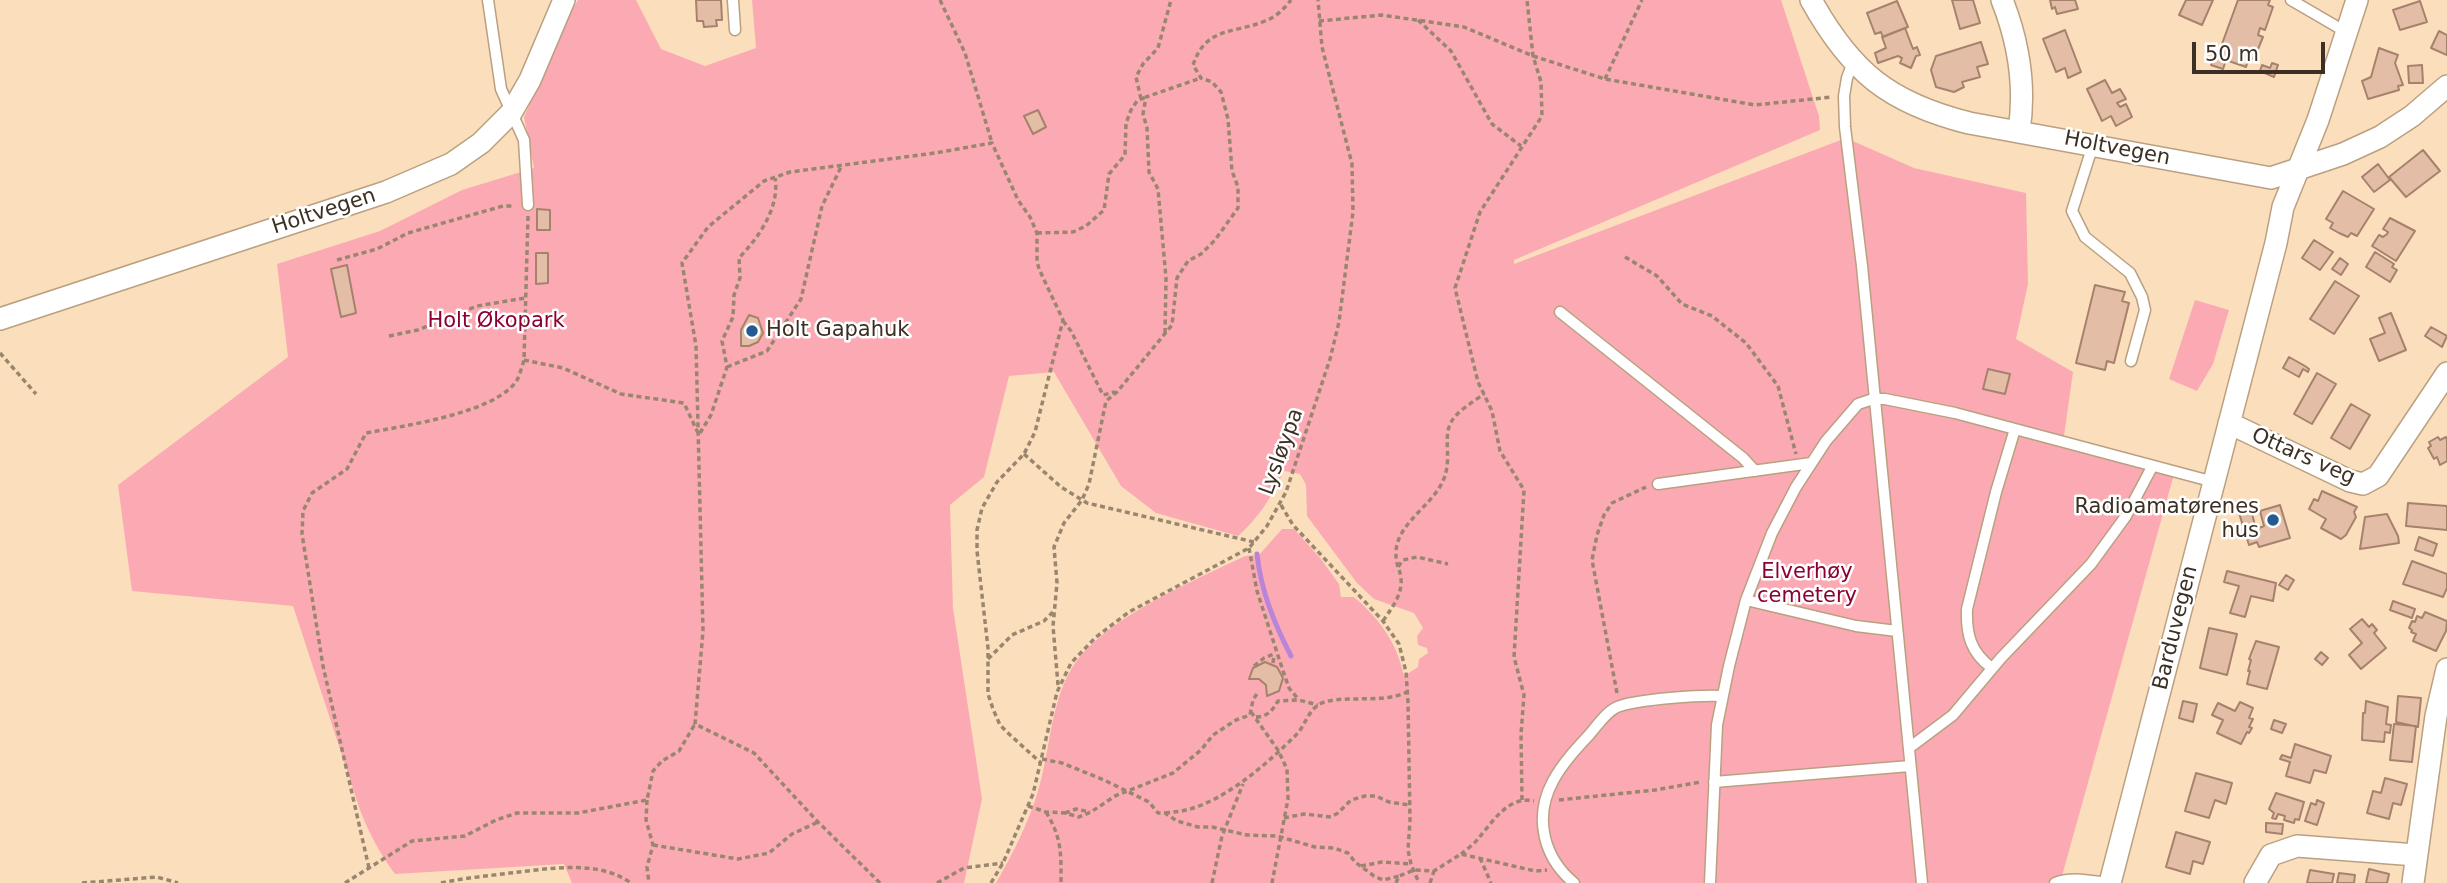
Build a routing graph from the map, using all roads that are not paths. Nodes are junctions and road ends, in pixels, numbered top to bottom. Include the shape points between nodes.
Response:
1 (488, 0) edge
2 (564, 0) edge
3 (733, 0) edge
4 (1811, 0) edge
5 (2002, 0) edge
6 (2291, 0) edge
7 (2357, 0) edge
8 (735, 30) dead end
9 (2346, 32) junction
10 (1853, 62) junction
11 (2447, 86) edge
12 (511, 113) junction
13 (2019, 131) junction
14 (2093, 145) junction
15 (2297, 171) junction
16 (528, 205) road end
17 (1560, 312) dead end
18 (0, 319) edge
19 (2131, 361) dead end
20 (2447, 373) edge
21 (1873, 399) junction
22 (2229, 423) junction
23 (2015, 429) junction
24 (1811, 463) junction
25 (2152, 467) junction
26 (1755, 471) junction
27 (2214, 482) junction
28 (1658, 484) road end
29 (1746, 600) junction
30 (1897, 631) junction
31 (1992, 668) junction
32 (2447, 669) edge
33 (1722, 696) junction
34 (1909, 748) junction
35 (1910, 765) junction
36 (1714, 782) junction
37 (2416, 855) junction
38 (1574, 883) edge
39 (1710, 883) edge
40 (1922, 883) edge
41 (2055, 883) edge
42 (2108, 883) edge
43 (2255, 883) edge
44 (2413, 883) edge

1 - 12 lane via 501,89
2 - 12 street, Holtvegen
3 - 8 lane
4 - 10 street, Holtvegen
5 - 13 street via 2021,62
6 - 9 lane
7 - 9 street, Barduvegen
9 - 15 street, Barduvegen
10 - 13 street, Holtvegen via 1887,91 1924,109
10 - 21 lane via 1844,96 1845,127
11 - 15 street, Holtvegen via 2380,138
12 - 16 lane via 524,140
12 - 18 street, Holtvegen via 463,157 401,187
13 - 14 street, Holtvegen
14 - 15 street, Holtvegen via 2271,178
14 - 19 lane via 2072,211 2085,237 2130,273 2142,297 2145,310
15 - 22 street, Barduvegen via 2283,208
17 - 26 lane
20 - 22 street, Ottars veg via 2370,483 2342,478
21 - 23 lane
21 - 24 lane via 1855,407
21 - 30 lane
22 - 27 street, Barduvegen
23 - 25 lane
23 - 31 lane via 1967,609 1967,629 1975,652
24 - 26 lane
24 - 29 lane via 1772,533
25 - 27 lane
25 - 31 lane via 2109,541
26 - 28 lane
27 - 42 street, Barduvegen
29 - 30 lane
29 - 33 lane
30 - 34 lane
31 - 34 lane via 1946,722
32 - 37 street
33 - 36 lane
33 - 38 lane via 1620,706 1562,767 1546,802 1546,845 1562,873
34 - 35 lane
35 - 36 lane
35 - 40 lane
36 - 39 lane
37 - 43 street via 2297,846 2271,855
37 - 44 street
41 - 42 lane

